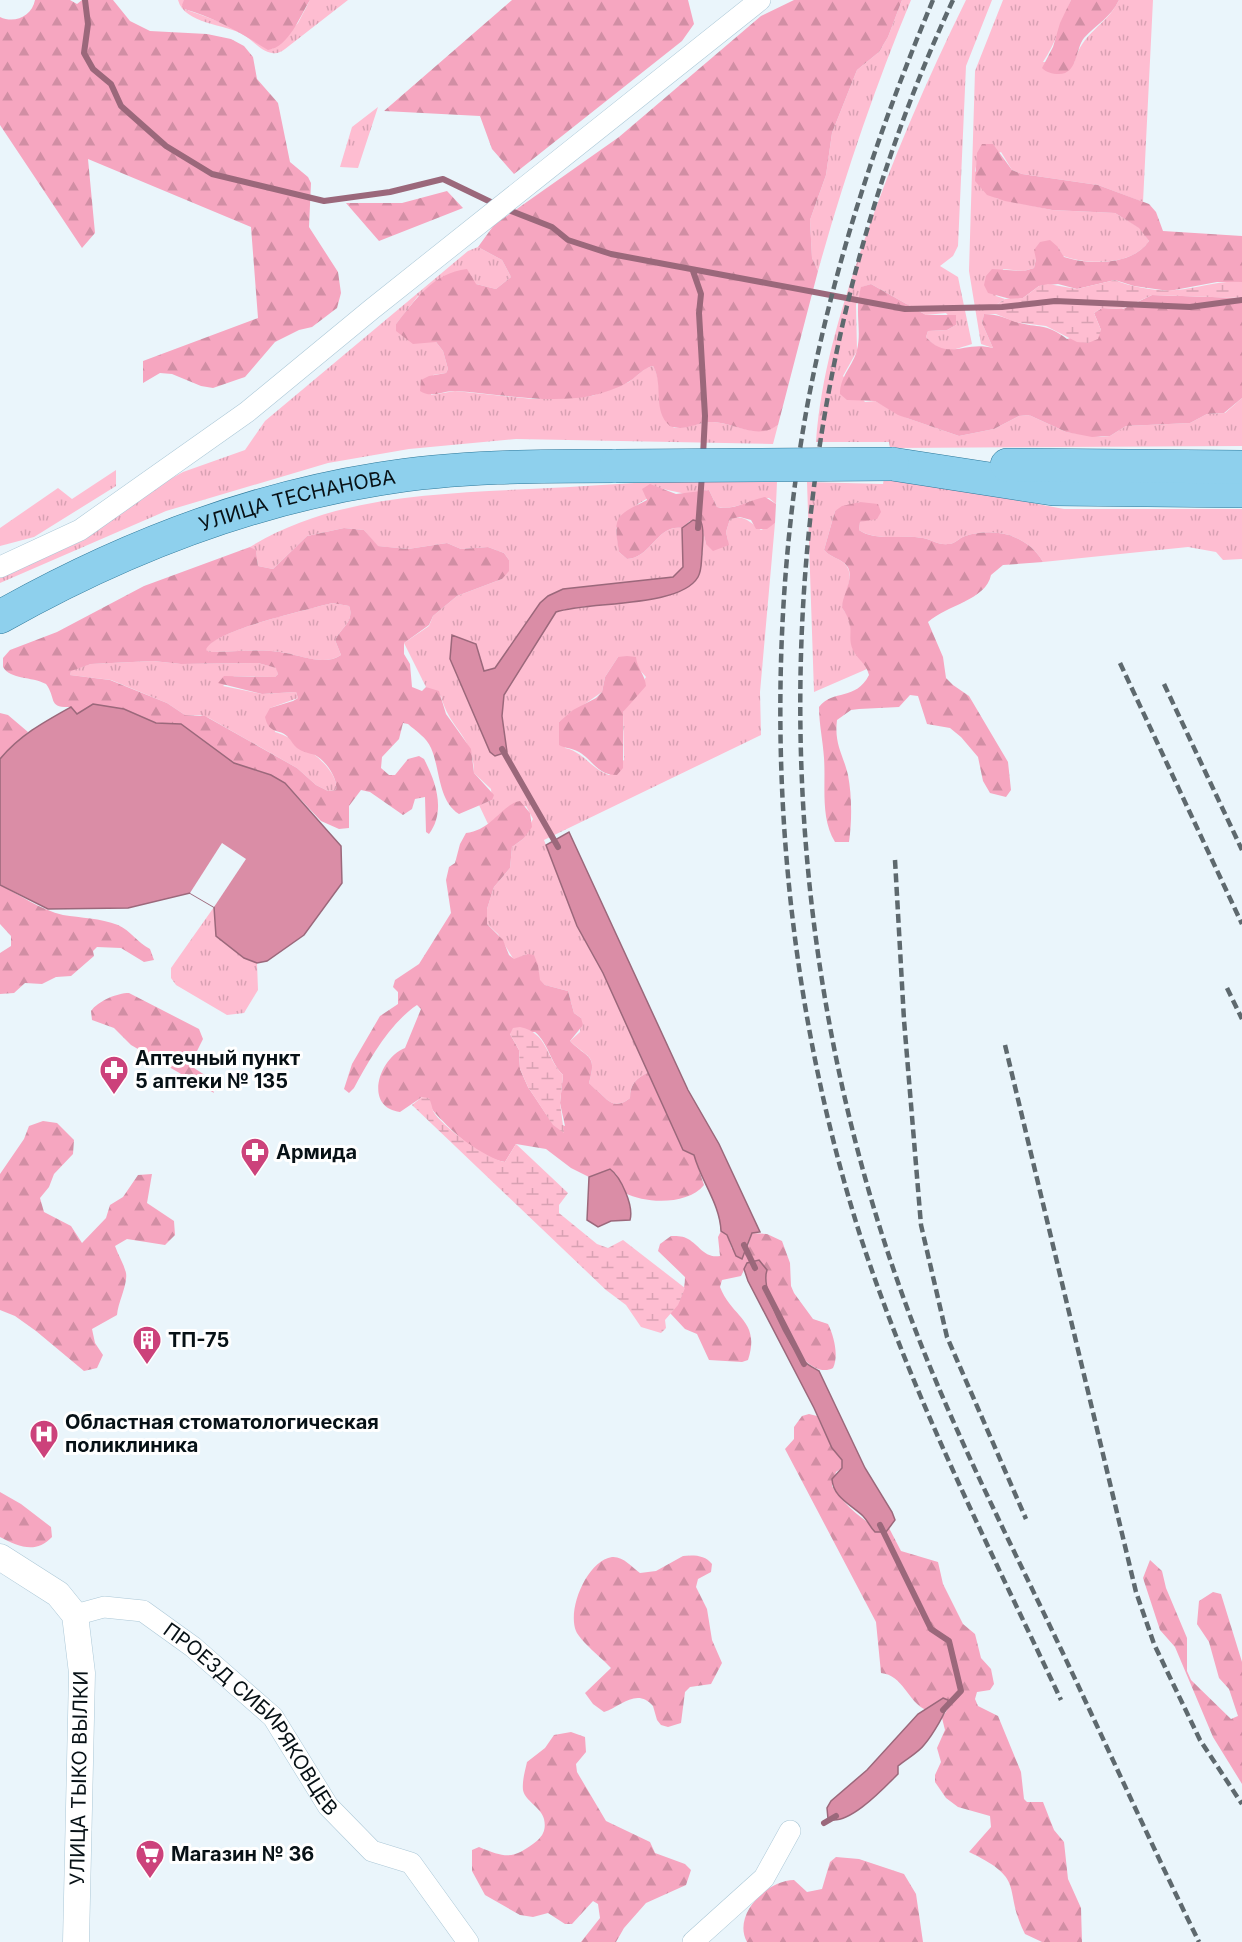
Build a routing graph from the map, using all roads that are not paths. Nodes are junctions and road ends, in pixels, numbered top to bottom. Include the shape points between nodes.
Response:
1 (759, 0) edge
2 (892, 464) junction
3 (1242, 467) edge
4 (1242, 491) edge
5 (0, 567) edge
6 (0, 617) edge
7 (0, 1557) edge
8 (75, 1615) junction
9 (790, 1831) dead end
10 (76, 1942) edge
11 (468, 1942) edge
12 (693, 1942) edge

1 - 5 street via 247,412 80,530
2 - 3 main road
2 - 4 main road via 1053,489
2 - 6 main road, УЛИЦА ТЕСНАНОВА, bridge via 527,466 381,478 292,496 159,541 74,578
7 - 8 street via 58,1593
8 - 10 street, УЛИЦА ТЫКО ВЫЛКИ via 82,1673
8 - 11 street, ПРОЕЗД СИБИРЯКОВЦЕВ via 104,1607 143,1611 193,1647 273,1717 328,1806 372,1851 411,1863
9 - 12 street via 764,1878

